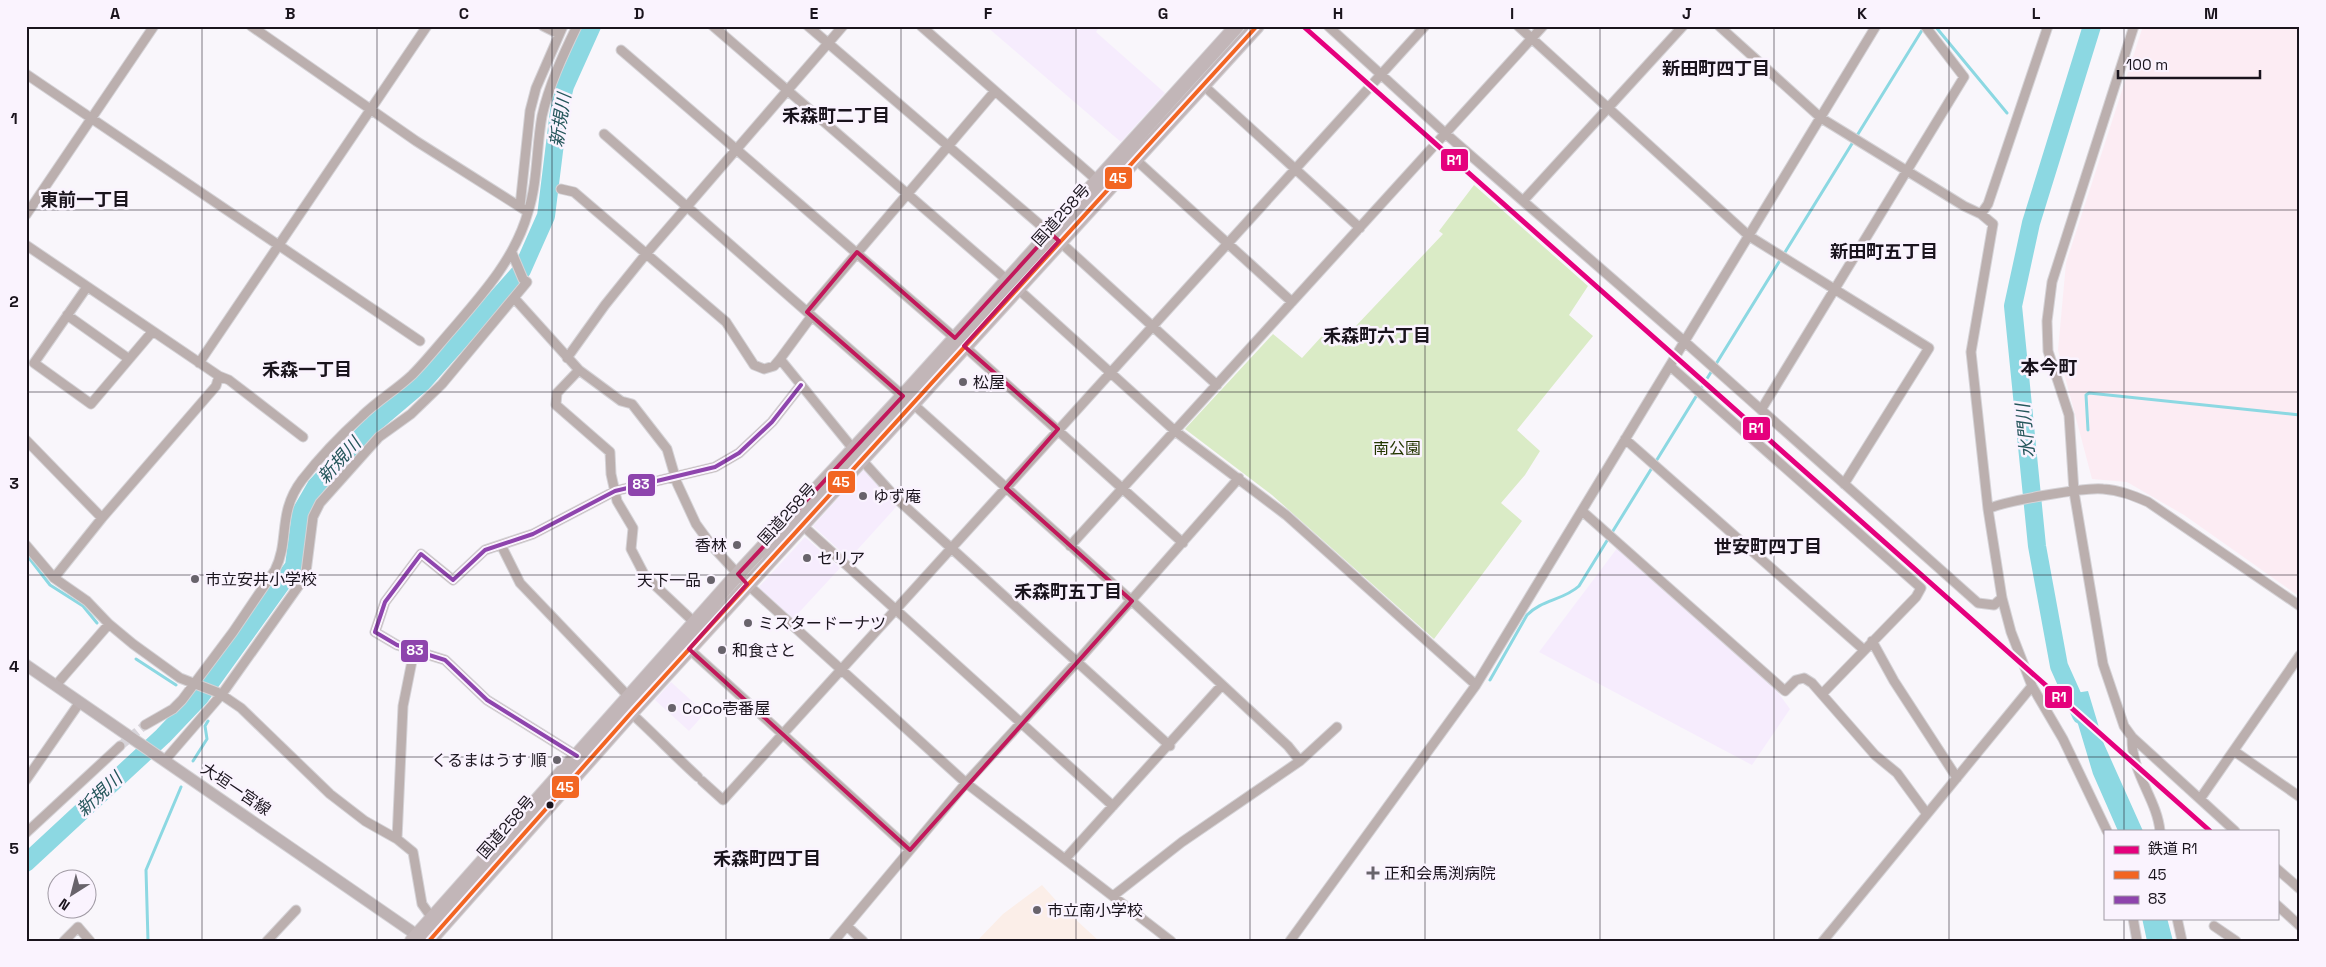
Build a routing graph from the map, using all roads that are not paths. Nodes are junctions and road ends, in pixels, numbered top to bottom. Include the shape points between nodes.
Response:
1 (154, 26) edge
2 (250, 26) edge
3 (427, 26) edge
4 (543, 26) edge
5 (577, 26) edge
6 (713, 26) edge
7 (808, 26) edge
8 (843, 26) edge
9 (921, 26) edge
10 (1237, 26) edge
11 (1257, 26) edge
12 (1328, 26) edge
13 (1426, 26) edge
14 (1518, 26) edge
15 (1543, 26) edge
16 (1683, 26) edge
17 (1719, 26) edge
18 (1876, 26) edge
19 (1925, 26) edge
20 (2048, 26) edge
21 (2134, 26) edge
22 (561, 30) edge
23 (1531, 39) junction
24 (828, 43) junction
25 (621, 50) dead end
26 (26, 74) edge
27 (1381, 74) junction
28 (1203, 85) junction
29 (787, 90) junction
30 (996, 90) junction
31 (371, 109) junction
32 (1608, 109) junction
33 (1821, 118) junction
34 (92, 119) junction
35 (604, 134) dead end
36 (1446, 134) junction
37 (948, 146) junction
38 (737, 148) junction
39 (1135, 159) junction
40 (1296, 168) junction
41 (1908, 171) junction
42 (1098, 181) junction
43 (561, 189) dead end
44 (908, 193) junction
45 (1524, 200) junction
46 (520, 206) junction
47 (687, 207) junction
48 (528, 212) junction
49 (1981, 214) junction
50 (26, 215) edge
51 (1360, 228) junction
52 (1749, 236) junction
53 (1055, 237) junction
54 (1228, 243) junction
55 (26, 245) edge
56 (279, 245) junction
57 (857, 252) junction
58 (513, 254) junction
59 (646, 254) junction
60 (1007, 280) junction
61 (87, 287) junction
62 (1018, 289) junction
63 (1835, 290) junction
64 (515, 299) junction
65 (1292, 302) junction
66 (809, 314) junction
67 (67, 315) junction
68 (1153, 326) junction
69 (152, 332) junction
70 (420, 341) dead end
71 (960, 342) junction
72 (1685, 342) junction
73 (567, 358) junction
74 (129, 359) junction
75 (780, 359) junction
76 (199, 363) junction
77 (1670, 366) junction
78 (579, 370) junction
79 (1110, 372) junction
80 (219, 376) junction
81 (801, 385) junction
82 (1217, 385) junction
83 (907, 399) junction
84 (1761, 410) junction
85 (1058, 429) junction
86 (1175, 431) junction
87 (303, 437) dead end
88 (1625, 439) junction
89 (26, 440) edge
90 (857, 454) junction
91 (675, 476) junction
92 (1239, 478) junction
93 (1844, 484) junction
94 (1006, 488) junction
95 (1122, 488) junction
96 (615, 491) junction
97 (2069, 492) junction
98 (1991, 508) junction
99 (1582, 511) junction
100 (102, 518) junction
101 (802, 525) junction
102 (1184, 543) junction
103 (26, 545) edge
104 (501, 546) junction
105 (1070, 546) junction
106 (951, 548) junction
107 (54, 578) junction
108 (743, 579) junction
109 (2002, 598) junction
110 (1132, 601) junction
111 (2300, 606) edge
112 (895, 610) junction
113 (695, 623) junction
114 (109, 624) junction
115 (1872, 641) junction
116 (689, 648) junction
117 (1864, 649) junction
118 (414, 651) junction
119 (2300, 655) edge
120 (1076, 663) junction
121 (26, 665) edge
122 (840, 669) junction
123 (197, 684) junction
124 (1476, 684) junction
125 (56, 685) junction
126 (1222, 685) junction
127 (2032, 686) junction
128 (220, 693) junction
129 (1822, 694) junction
130 (629, 697) junction
131 (80, 702) junction
132 (630, 713) junction
133 (1021, 723) junction
134 (145, 725) tunnel mouth
135 (1337, 727) dead end
136 (782, 733) junction
137 (2132, 737) junction
138 (120, 746) tunnel mouth
139 (1170, 746) junction
140 (2234, 751) junction
141 (577, 756) junction
142 (162, 758) junction
143 (1300, 761) junction
144 (1957, 778) junction
145 (26, 780) edge
146 (966, 783) junction
147 (2300, 796) edge
148 (2200, 800) junction
149 (1113, 806) junction
150 (1927, 814) junction
151 (2107, 830) edge
152 (2160, 830) edge
153 (2234, 830) edge
154 (26, 834) edge
155 (397, 839) junction
156 (910, 850) junction
157 (1065, 859) junction
158 (2278, 870) edge
159 (2300, 889) edge
160 (1113, 896) junction
161 (2278, 906) edge
162 (296, 910) dead end
163 (432, 918) junction
164 (2133, 920) edge
165 (2177, 920) edge
166 (847, 926) junction
167 (2214, 926) dead end
168 (2300, 926) edge
169 (421, 939) edge
170 (64, 941) edge
171 (90, 941) edge
172 (267, 941) edge
173 (834, 941) edge
174 (864, 941) edge
175 (1171, 941) edge
176 (1290, 941) edge
177 (1823, 941) edge
178 (2137, 941) edge
179 (2182, 941) edge
180 (2236, 941) edge

1 - 34 street
2 - 31 street
3 - 31 street
4 - 22 street
5 - 48 street via 548,92
6 - 29 street
7 - 24 street
8 - 24 street
9 - 30 street
10 - 42 highway, 国道258号
11 - 28 highway, 国道258号
12 - 27 street
13 - 27 street
14 - 23 street
15 - 23 street
16 - 32 street
17 - 33 street
18 - 33 street
19 - 41 street via 1964,77
20 - 49 street via 1988,204
21 - 97 street via 2052,282 2047,321 2048,351 2069,416
22 - 46 street via 536,88 530,111
23 - 32 street
23 - 36 street
24 - 29 street
24 - 37 street
25 - 38 street
26 - 34 street
27 - 36 street
27 - 40 street
28 - 39 highway, 国道258号
28 - 40 street
29 - 38 street
29 - 44 street
30 - 37 street
30 - 42 street
31 - 46 street via 507,201
31 - 56 street
32 - 45 street
32 - 52 street
33 - 41 street
33 - 52 street
34 - 50 street
34 - 56 street
35 - 47 street
36 - 45 street
36 - 51 street
37 - 44 street
37 - 53 street
38 - 47 street
38 - 57 street
39 - 53 highway, 国道258号
39 - 54 street
40 - 51 street
40 - 54 street
41 - 49 street
41 - 63 street
42 - 53 highway, 国道258号
43 - 59 street via 574,192
44 - 57 street
44 - 60 street
45 - 72 street
46 - 48 street
47 - 59 street
47 - 66 street
48 - 58 street
49 - 98 street via 1993,224 1971,352
51 - 65 street
52 - 63 street
52 - 72 street
53 - 60 highway, 国道258号
53 - 62 highway, 国道258号
53 - 68 street
54 - 65 street
54 - 68 street
55 - 61 street
56 - 70 street
56 - 76 street
57 - 66 street
57 - 71 street
58 - 64 street via 527,282
58 - 123 street via 475,304 412,375 362,415 302,480 285,515 279,562 275,570
59 - 73 street
59 - 75 street via 726,322 754,365 764,369 774,366
60 - 71 highway, 国道258号
61 - 67 street
61 - 69 street
62 - 71 highway, 国道258号
62 - 79 street
63 - 84 street
63 - 93 street via 1929,348
64 - 73 street
64 - 128 street via 442,384 411,414 379,437 320,504 313,517 306,572
65 - 82 street
66 - 75 street
66 - 83 street
67 - 74 street
67 - 74 street via 34,363 92,404
68 - 79 street
68 - 82 street
69 - 74 street
69 - 76 street
71 - 83 highway, 国道258号
71 - 85 street
72 - 77 street
72 - 84 street
73 - 78 street
75 - 81 street
76 - 80 street
77 - 88 street
77 - 115 street via 1921,588
78 - 91 street via 621,401 632,404 667,448
78 - 96 street via 557,393 556,405 610,452
79 - 85 street
79 - 86 street
80 - 87 street via 229,380
80 - 100 street via 216,386
81 - 90 street
81 - 91 street via 772,422 739,453 715,466
82 - 86 street
83 - 90 highway, 国道258号
83 - 94 street
84 - 93 street
85 - 94 street
85 - 95 street
86 - 92 street
86 - 95 street
88 - 99 street
88 - 117 street
89 - 100 street
90 - 101 highway, 国道258号
90 - 106 street via 898,500
90 - 108 highway, 国道258号
91 - 96 street
91 - 108 street via 696,524
92 - 102 street
92 - 124 street via 1345,566
93 - 109 street via 1978,603 1994,605
94 - 105 street
94 - 106 street
95 - 102 street
95 - 105 street
96 - 104 street via 540,530
96 - 113 street via 617,501 633,528 631,549 645,576
97 - 98 street
97 - 111 street via 2102,488 2128,493 2148,502
97 - 137 street via 2103,664 2124,726
98 - 109 street
99 - 124 street
99 - 129 street via 1786,691 1796,680 1804,678
100 - 107 street
101 - 108 highway, 国道258号
101 - 112 street
102 - 110 street
103 - 107 street
104 - 118 street via 485,550 453,580 421,554 385,602 375,632
104 - 130 street via 520,583
105 - 110 street
106 - 112 street
106 - 120 street
107 - 114 street via 87,601
108 - 113 highway, 国道258号
108 - 116 highway, 国道258号
108 - 122 street
109 - 127 street via 2010,632
110 - 120 street
110 - 126 street
112 - 122 street
112 - 133 street
113 - 130 highway, 国道258号
114 - 123 street via 160,665
114 - 125 street
115 - 117 street
115 - 144 street via 1894,682
116 - 132 highway, 国道258号
116 - 136 street
117 - 129 street
118 - 141 street via 445,660 487,700
118 - 155 street via 403,706
119 - 140 street
120 - 133 street
120 - 139 street
121 - 125 main road, 大垣一宮線
122 - 136 street
122 - 146 street
123 - 128 street
123 - 134 street via 174,709
124 - 176 street
125 - 131 main road, 大垣一宮線
126 - 139 street
126 - 143 street
127 - 144 street
127 - 151 street via 2063,738
128 - 142 street
128 - 155 street via 256,720 330,794
129 - 150 street via 1875,755 1897,773
130 - 141 highway, 国道258号
131 - 142 main road, 大垣一宮線
131 - 145 street
132 - 136 street via 722,800
132 - 169 highway, 国道258号
133 - 146 street
133 - 149 street
135 - 143 street
136 - 156 street
137 - 148 street
137 - 152 street via 2138,773
138 - 154 street
139 - 149 street
140 - 147 street
140 - 148 street
141 - 163 highway, 国道258号
142 - 169 main road, 大垣一宮線
143 - 160 street via 1182,842
144 - 150 street
146 - 156 street
146 - 157 street
148 - 153 street
149 - 157 street
150 - 177 street
155 - 163 street via 413,852 422,904
156 - 166 street
157 - 160 street
158 - 159 street
160 - 175 street
161 - 168 street
162 - 172 street
163 - 169 highway, 国道258号
164 - 178 street
165 - 179 street
166 - 173 street
166 - 174 street
167 - 180 street
170 - 171 street via 78,926

